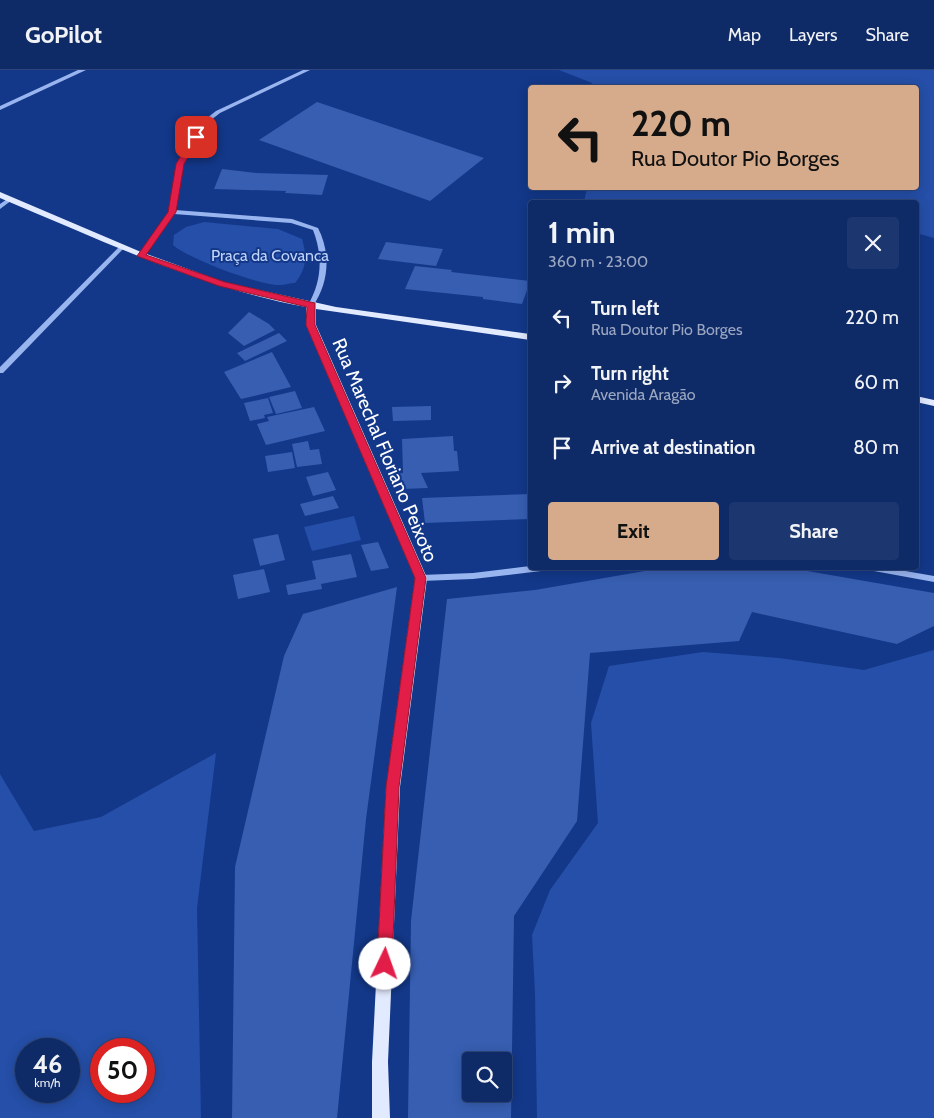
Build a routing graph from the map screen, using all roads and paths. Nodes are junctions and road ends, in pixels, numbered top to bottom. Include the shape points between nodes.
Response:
1 (83, 70) edge
2 (307, 70) edge
3 (0, 108) edge
4 (0, 195) edge
5 (10, 199) junction
6 (0, 207) edge
7 (172, 212) junction
8 (122, 248) junction
9 (141, 256) junction
10 (311, 305) junction
11 (528, 337) edge
12 (0, 371) edge
13 (919, 400) edge
14 (934, 404) edge
15 (528, 570) edge
16 (885, 570) edge
17 (421, 578) junction
18 (934, 579) edge
19 (381, 1118) edge

1 - 3 street
2 - 7 street via 209,118 180,164
4 - 5 main road
5 - 6 street
5 - 8 main road
7 - 9 street
7 - 10 street via 292,221 316,229 321,242 323,280
8 - 9 main road
8 - 12 street
9 - 10 main road via 222,284
10 - 11 main road
10 - 17 main road, Rua Marechal Floriano Peixoto via 311,325
13 - 14 main road
15 - 17 street
16 - 18 street
17 - 19 main road, Rua Marechal Floriano Peixoto via 393,787 380,1062

